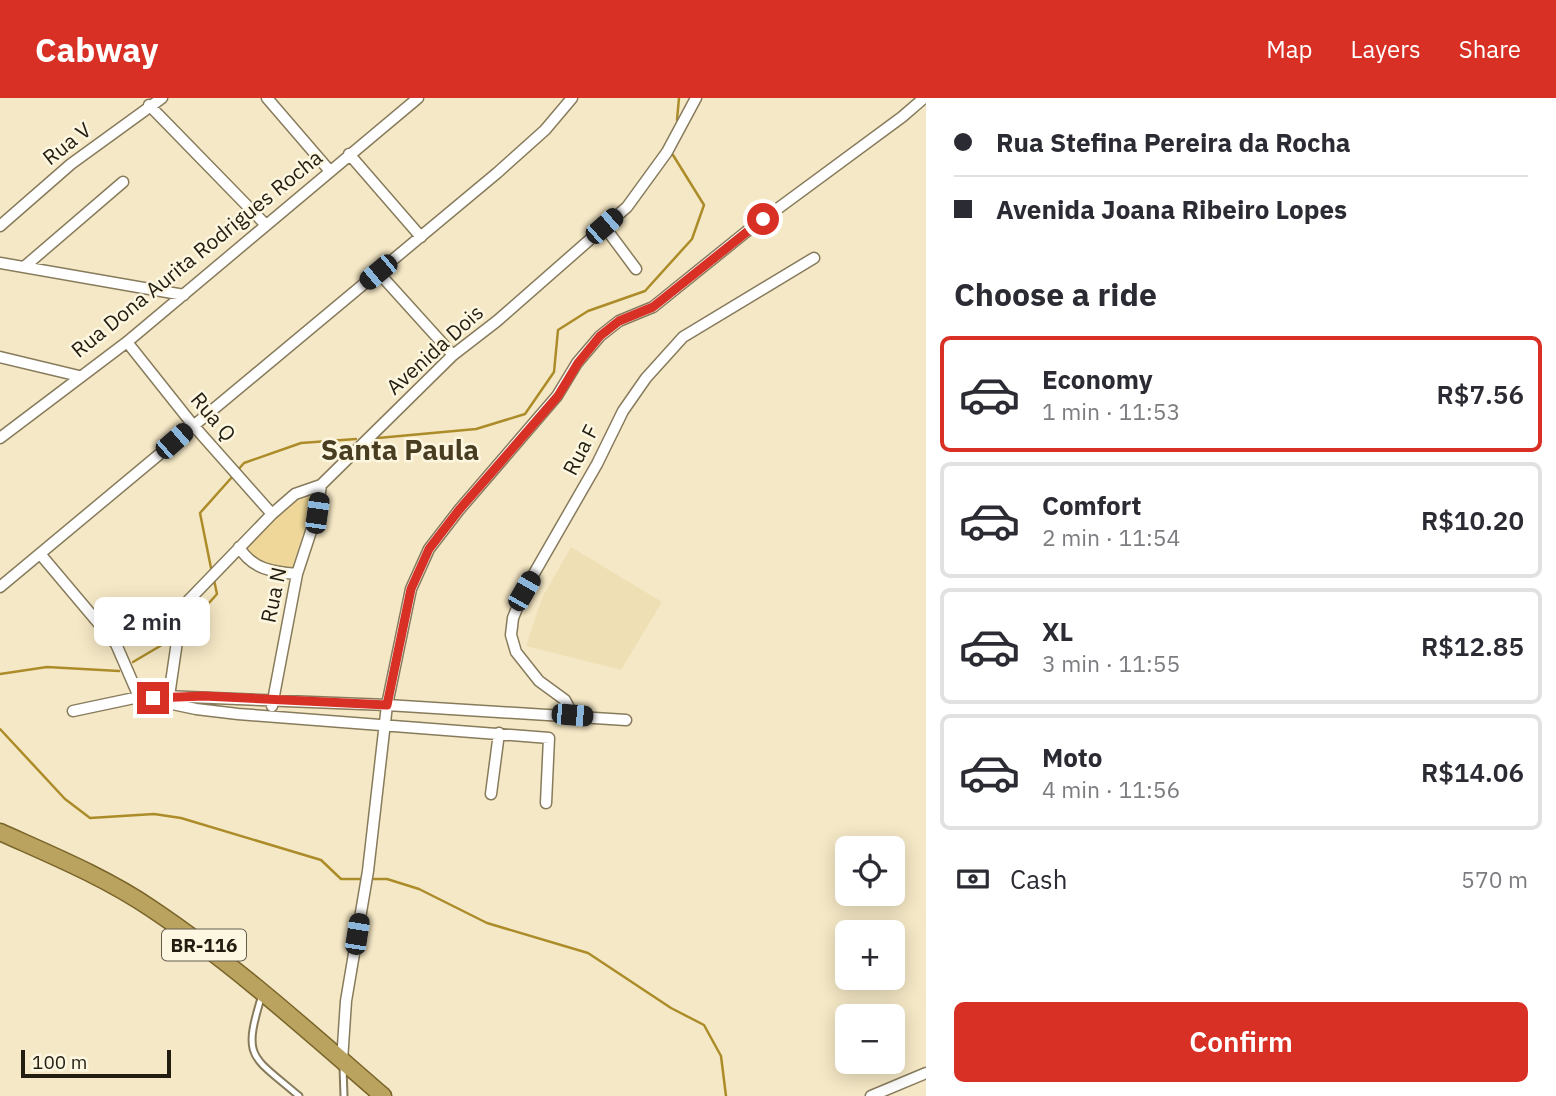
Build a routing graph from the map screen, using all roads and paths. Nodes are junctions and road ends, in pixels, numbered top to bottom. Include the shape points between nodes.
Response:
1 (162, 98) edge
2 (267, 98) edge
3 (418, 98) edge
4 (572, 98) edge
5 (696, 98) edge
6 (924, 98) edge
7 (149, 105) junction
8 (349, 154) junction
9 (329, 170) junction
10 (123, 182) dead end
11 (265, 224) junction
12 (0, 226) edge
13 (604, 226) junction
14 (421, 237) junction
15 (814, 258) dead end
16 (0, 263) edge
17 (24, 267) junction
18 (636, 269) dead end
19 (378, 272) junction
20 (184, 295) junction
21 (127, 342) junction
22 (453, 355) junction
23 (0, 357) edge
24 (79, 376) junction
25 (193, 425) junction
26 (0, 438) edge
27 (321, 485) junction
28 (272, 514) junction
29 (239, 547) junction
30 (41, 555) junction
31 (297, 574) junction
32 (0, 587) edge
33 (139, 697) junction
34 (168, 699) junction
35 (273, 700) junction
36 (387, 705) junction
37 (73, 711) dead end
38 (272, 715) junction
39 (572, 715) junction
40 (626, 720) dead end
41 (387, 724) junction
42 (499, 733) junction
43 (491, 794) dead end
44 (546, 803) dead end
45 (0, 832) edge
46 (263, 992) junction
47 (342, 1061) junction
48 (926, 1073) edge
49 (299, 1096) edge
50 (344, 1096) edge
51 (383, 1096) edge
52 (870, 1096) edge

1 - 7 street, Rua V
2 - 9 street
3 - 8 street, Rua Dona Aurita Rodrigues Rocha
4 - 14 street via 545,130
5 - 13 street, Avenida Dois via 641,191
6 - 36 street via 653,307 619,321 600,336 558,396 429,549 411,589
7 - 11 street
7 - 12 street, Rua V
8 - 9 street, Rua Dona Aurita Rodrigues Rocha
8 - 14 street
9 - 11 street, Rua Dona Aurita Rodrigues Rocha
10 - 17 street
11 - 20 street, Rua Dona Aurita Rodrigues Rocha
13 - 18 street
13 - 22 street, Avenida Dois
14 - 19 street
15 - 39 street, Rua F via 683,337 646,378 622,411 524,591 513,618 516,652 539,681 565,700
16 - 17 street
17 - 20 street
19 - 22 street
19 - 25 street
20 - 21 street, Rua Dona Aurita Rodrigues Rocha
21 - 24 street, Rua Dona Aurita Rodrigues Rocha
21 - 25 street, Rua Q
22 - 27 street, Avenida Dois
23 - 24 street
24 - 26 street, Rua Dona Aurita Rodrigues Rocha
25 - 28 street, Rua Q
25 - 30 street
27 - 28 street, Avenida Dois via 295,494
27 - 31 street, Rua N
28 - 29 street, Avenida Dois
29 - 31 street via 254,565
29 - 34 street, Avenida Dois via 194,593 181,614
30 - 32 street
30 - 33 street via 116,644
31 - 35 street, Rua N
33 - 34 street
33 - 37 street
34 - 35 street
34 - 38 street via 196,709
35 - 36 street
35 - 38 street, Rua N
36 - 39 street
36 - 41 street
38 - 41 street
39 - 40 street
41 - 42 street
41 - 47 street via 346,1001
42 - 43 street
42 - 44 street via 549,738
45 - 46 highway, BR-116 via 149,907
46 - 47 highway, BR-116
46 - 49 lane via 250,1043 256,1058
47 - 50 lane
47 - 51 highway, BR-116
48 - 52 street

